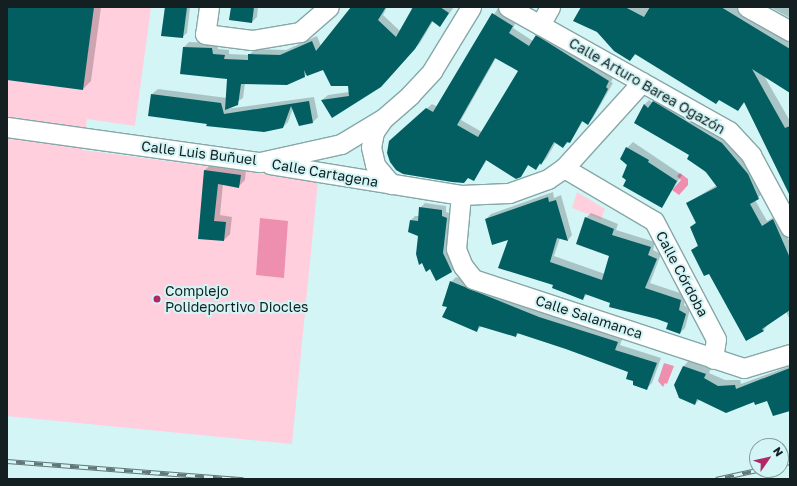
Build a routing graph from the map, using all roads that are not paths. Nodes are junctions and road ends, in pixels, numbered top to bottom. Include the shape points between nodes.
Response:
1 (209, 7) edge
2 (329, 7) edge
3 (471, 7) edge
4 (508, 7) edge
5 (550, 7) edge
6 (747, 7) edge
7 (540, 25) junction
8 (790, 31) edge
9 (642, 82) junction
10 (384, 118) junction
11 (7, 127) edge
12 (260, 162) junction
13 (564, 168) junction
14 (391, 184) junction
15 (461, 195) junction
16 (790, 227) edge
17 (790, 354) edge
18 (713, 359) junction

1 - 2 street via 205,34 252,40 300,32
3 - 10 street, Calle Luis Buñuel via 432,72
4 - 7 street, Calle Arturo Barea Ogazón
5 - 7 street
6 - 8 street
7 - 9 street, Calle Arturo Barea Ogazón
9 - 13 street, Calle Cartagena
9 - 16 street, Calle Arturo Barea Ogazón via 729,131 751,155
10 - 12 street, Calle Luis Buñuel via 341,144
10 - 14 street, Calle Cartagena via 374,132 371,147 375,165
11 - 12 street, Calle Luis Buñuel
12 - 14 street, Calle Cartagena
13 - 15 street, Calle Cartagena via 548,179 509,193
13 - 18 street, Calle Córdoba via 654,221 716,339
14 - 15 street, Calle Cartagena
15 - 18 street, Calle Salamanca via 456,249 463,266 473,279
17 - 18 street, Calle Salamanca via 744,368

